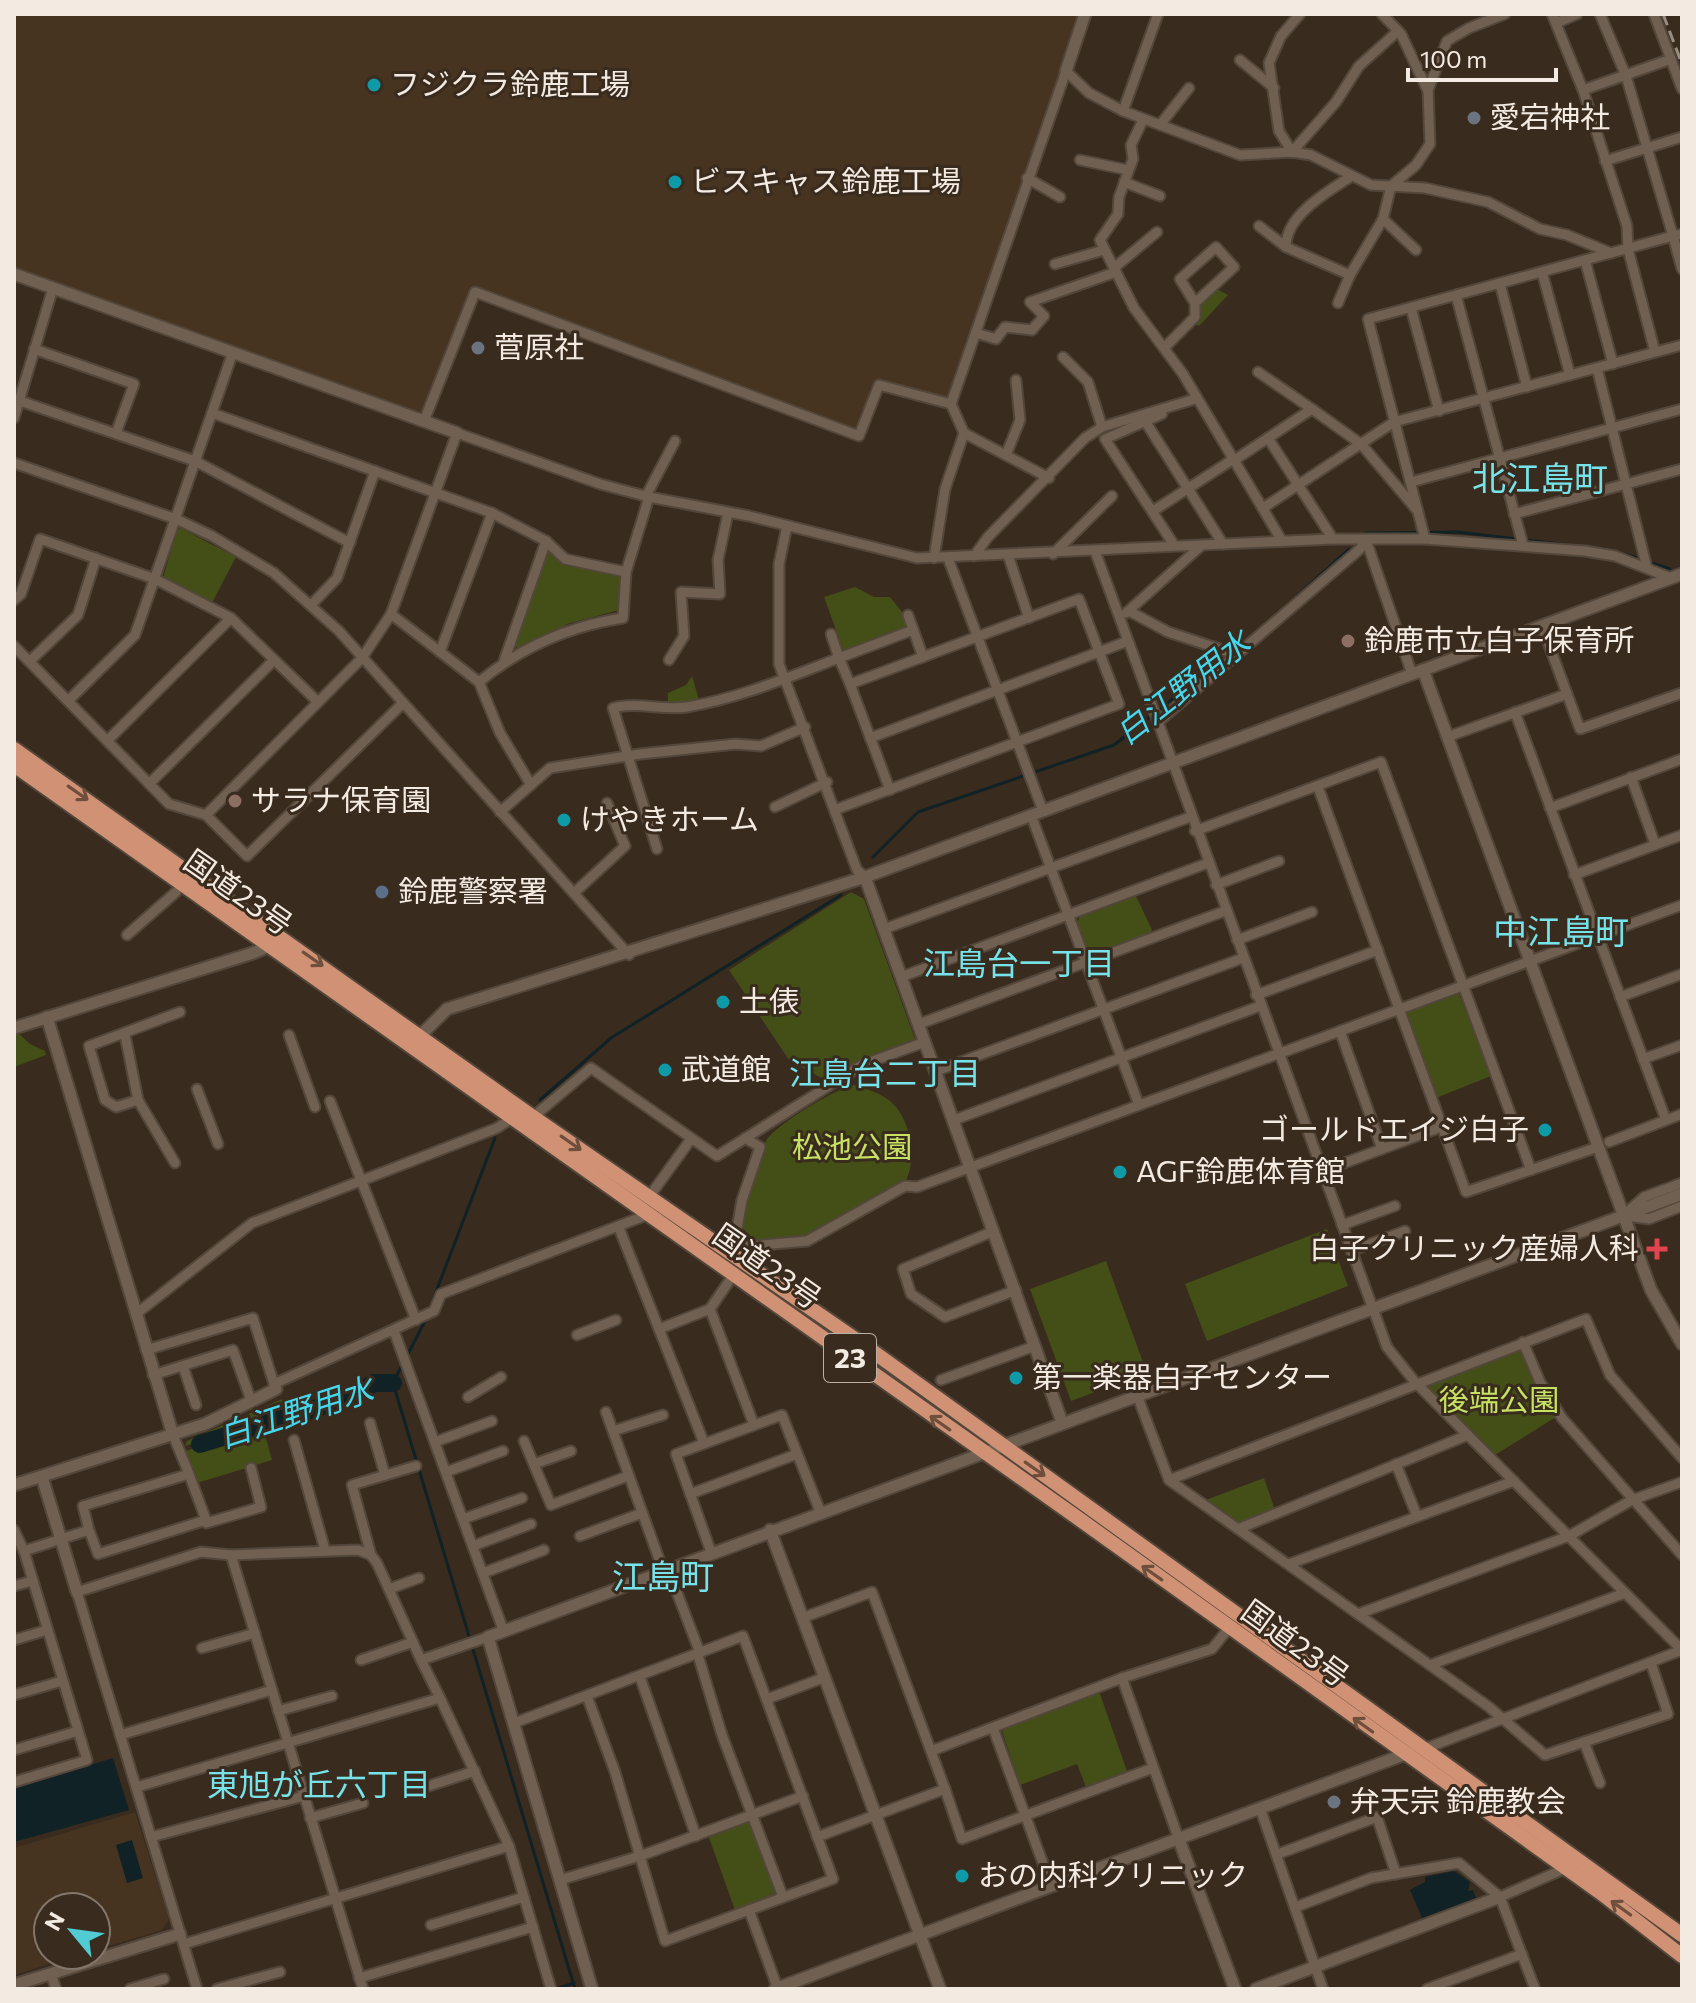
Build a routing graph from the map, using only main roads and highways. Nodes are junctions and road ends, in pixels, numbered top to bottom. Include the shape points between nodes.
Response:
1 (14, 749) edge
2 (14, 765) edge
3 (1682, 1935) edge
4 (1682, 1956) edge

1 -> 3 highway, 国道23号 / 23 via 868,1348
4 -> 2 highway, 国道23号 / 23 via 734,1274

